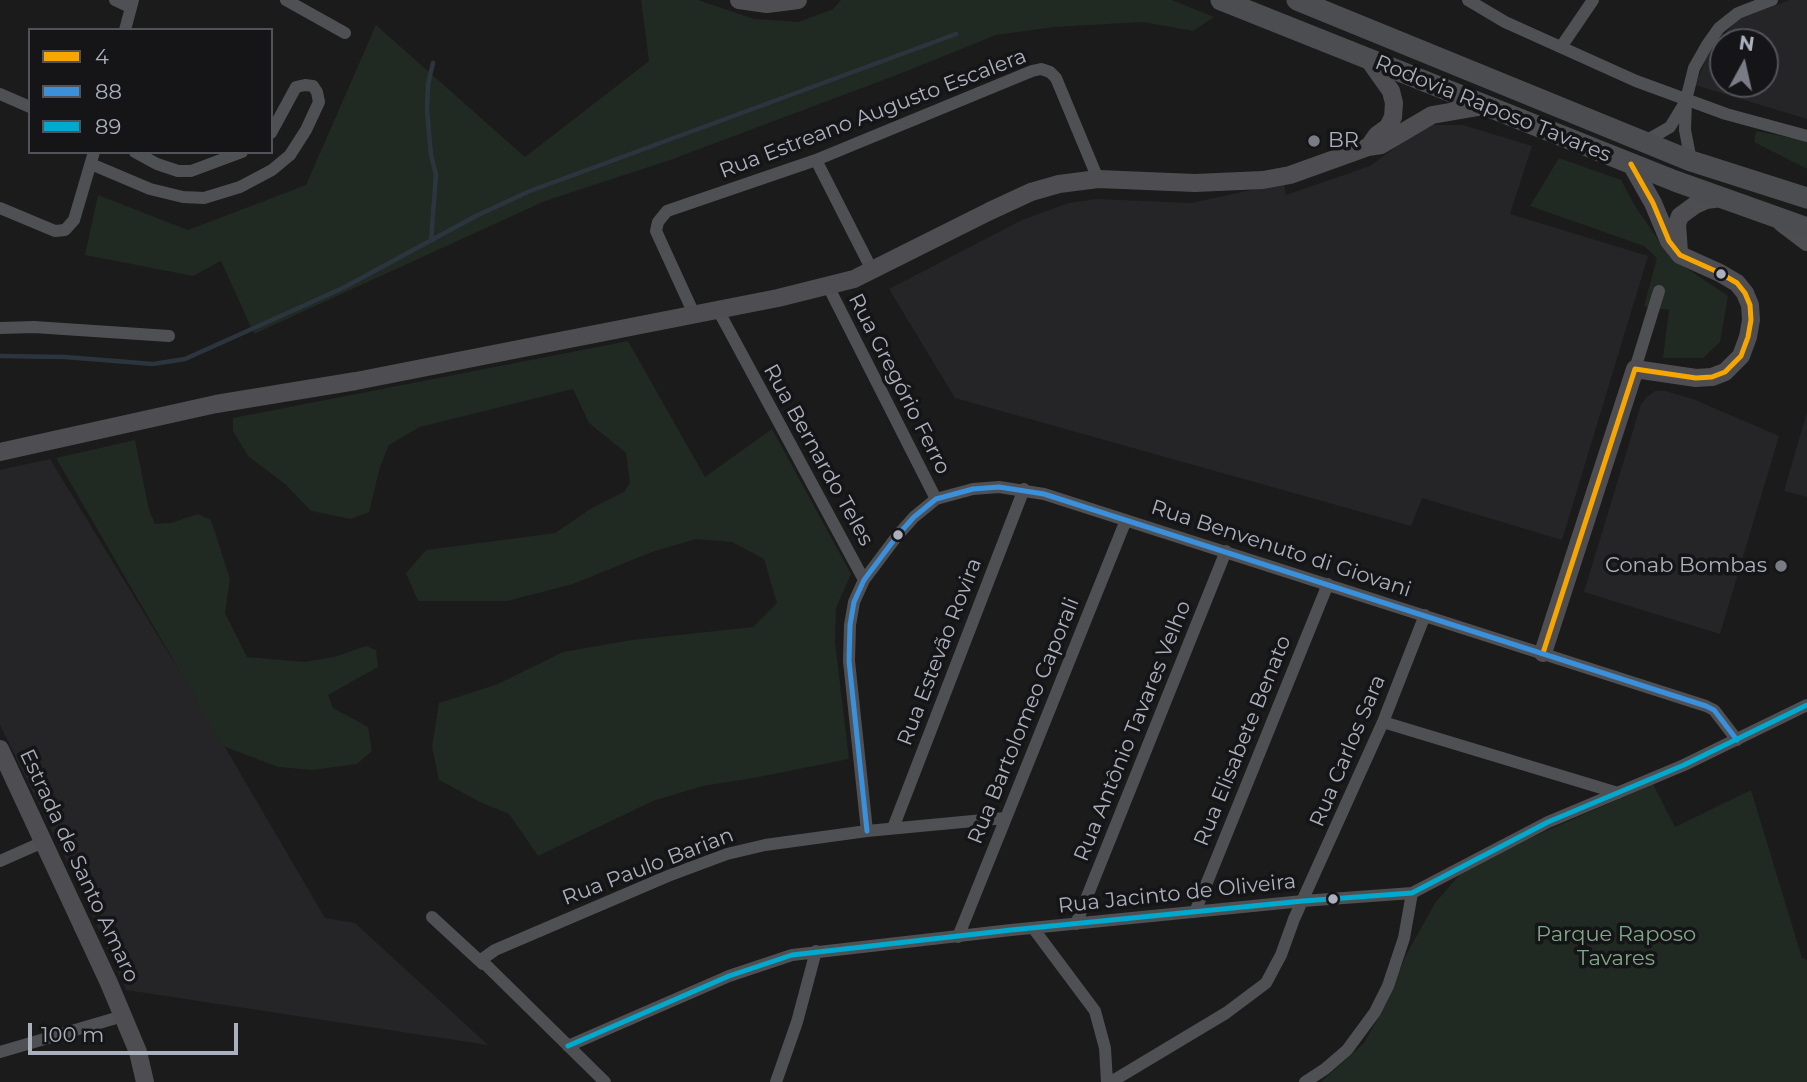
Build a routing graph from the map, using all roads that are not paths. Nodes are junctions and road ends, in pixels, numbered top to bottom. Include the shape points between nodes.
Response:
1 (115, 0) edge
2 (286, 0) edge
3 (739, 0) edge
4 (798, 0) edge
5 (1221, 0) edge
6 (1297, 0) edge
7 (1321, 0) edge
8 (1468, 0) edge
9 (1593, 0) edge
10 (1772, 0) edge
11 (132, 3) edge
12 (1348, 20) junction
13 (126, 28) edge
14 (345, 33) dead end
15 (1561, 47) junction
16 (1369, 60) junction
17 (0, 93) edge
18 (1686, 100) junction
19 (28, 106) edge
20 (1484, 106) junction
21 (273, 129) edge
22 (1807, 136) edge
23 (1644, 142) junction
24 (1368, 147) junction
25 (139, 154) edge
26 (237, 154) edge
27 (92, 158) edge
28 (816, 160) junction
29 (1692, 161) junction
30 (1631, 164) junction
31 (1098, 179) junction
32 (1721, 198) junction
33 (1807, 198) edge
34 (0, 208) edge
35 (1770, 215) junction
36 (1807, 228) edge
37 (1807, 242) edge
38 (1680, 255) junction
39 (872, 270) junction
40 (828, 286) junction
41 (1659, 291) dead end
42 (718, 310) junction
43 (694, 314) junction
44 (0, 328) edge
45 (169, 335) dead end
46 (1635, 369) junction
47 (0, 452) edge
48 (1024, 489) junction
49 (936, 499) junction
50 (1126, 520) junction
51 (1226, 551) junction
52 (864, 580) junction
53 (1328, 584) junction
54 (1425, 615) junction
55 (1543, 653) junction
56 (1807, 705) edge
57 (1383, 722) junction
58 (1737, 740) junction
59 (0, 749) edge
60 (1618, 793) junction
61 (1005, 818) junction
62 (893, 828) junction
63 (867, 831) junction
64 (43, 842) junction
65 (0, 861) edge
66 (1412, 894) junction
67 (1303, 901) junction
68 (1195, 912) junction
69 (432, 917) dead end
70 (1076, 924) junction
71 (1033, 928) junction
72 (958, 937) junction
73 (816, 951) junction
74 (482, 962) junction
75 (123, 1016) junction
76 (568, 1046) junction
77 (0, 1052) edge
78 (145, 1082) edge
79 (605, 1082) edge
80 (776, 1082) edge
81 (1109, 1082) edge
82 (1306, 1082) edge

1 - 11 street
2 - 14 street
3 - 4 main road via 767,4
5 - 16 highway, Rodovia Raposo Tavares
6 - 12 highway, Rodovia Raposo Tavares
7 - 12 highway
8 - 15 street
9 - 15 street
10 - 18 street via 1738,13 1719,28 1695,68
11 - 13 street
12 - 23 highway, Rodovia Raposo Tavares
15 - 18 street
16 - 20 highway, Rodovia Raposo Tavares
16 - 24 main road via 1394,103 1388,127
17 - 19 street
18 - 22 street
18 - 23 street via 1670,127
18 - 29 street via 1685,130
20 - 24 main road via 1432,115 1381,145
20 - 30 highway, Rodovia Raposo Tavares
21 - 27 street via 296,87 313,86 319,102 290,155 240,187 204,198 183,197 150,189
23 - 29 highway, Rodovia Raposo Tavares
24 - 31 main road via 1322,165 1262,180
25 - 26 street via 178,171 191,171
27 - 34 street via 74,220 65,230 55,231
28 - 31 street, Rua Estreano Augusto Escalera via 1041,69 1056,78
28 - 39 street
28 - 43 street, Rua Estreano Augusto Escalera via 667,211 661,217 656,231
29 - 33 highway, Rodovia Raposo Tavares
30 - 32 highway, Rodovia Raposo Tavares
30 - 38 main road
31 - 39 main road via 1031,192
32 - 35 highway, Rodovia Raposo Tavares
32 - 38 main road via 1706,200 1680,216
35 - 36 highway, Rodovia Raposo Tavares
35 - 37 main road
38 - 46 main road via 1720,273 1745,293 1751,320 1741,356 1725,372 1712,377
39 - 40 main road
40 - 42 main road
40 - 49 street, Rua Gregório Ferro
41 - 46 street
42 - 43 main road
42 - 52 street, Rua Bernardo Teles
43 - 47 main road via 216,404
44 - 45 street
46 - 55 main road
48 - 49 street, Rua Benvenuto di Giovani via 973,489
48 - 50 street, Rua Benvenuto di Giovani
48 - 62 street, Rua Estevão Rovira
49 - 52 street, Rua Benvenuto di Giovani via 897,536
50 - 51 street, Rua Benvenuto di Giovani
50 - 61 street, Rua Bartolomeo Caporali
51 - 53 street, Rua Benvenuto di Giovani
51 - 70 street, Rua Antônio Tavares Velho
52 - 63 street, Rua Bernardo Teles via 854,602 849,662
53 - 54 street, Rua Benvenuto di Giovani
53 - 68 street, Rua Elisabete Benato
54 - 55 street, Rua Benvenuto di Giovani
54 - 57 street, Rua Carlos Sara
55 - 58 street, Rua Benvenuto di Giovani via 1714,710
56 - 58 street, Rua Jacinto de Oliveira
57 - 60 street
57 - 67 street, Rua Carlos Sara
58 - 60 street, Rua Jacinto de Oliveira
59 - 64 main road, Estrada de Santo Amaro
60 - 66 street, Rua Jacinto de Oliveira via 1548,822
61 - 62 street, Rua Paulo Barian
61 - 72 street, Rua Bartolomeo Caporali
62 - 63 street, Rua Paulo Barian
63 - 74 street, Rua Paulo Barian via 727,855 495,950
64 - 65 street
64 - 75 main road, Estrada de Santo Amaro
66 - 67 street, Rua Jacinto de Oliveira
66 - 82 street via 1404,938 1375,1012 1347,1050
67 - 68 street, Rua Jacinto de Oliveira
67 - 81 street, Rua Carlos Sara via 1266,983 1226,1013
68 - 70 street, Rua Jacinto de Oliveira
69 - 74 street
70 - 71 street, Rua Jacinto de Oliveira
71 - 72 street, Rua Jacinto de Oliveira
71 - 81 street via 1095,1011
72 - 73 street, Rua Jacinto de Oliveira
73 - 76 street, Rua Jacinto de Oliveira via 729,976
73 - 80 street
74 - 76 street
75 - 77 street
75 - 78 main road, Estrada de Santo Amaro
76 - 79 street

